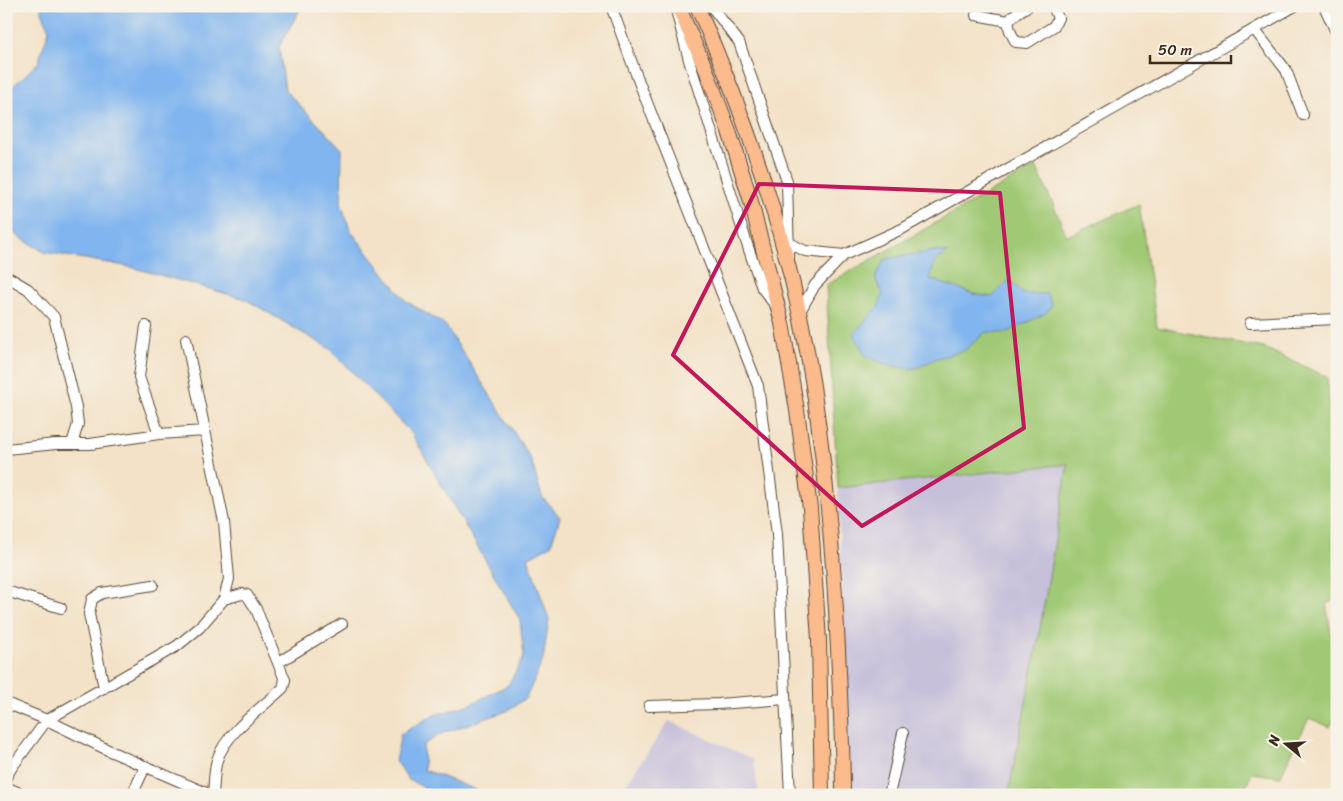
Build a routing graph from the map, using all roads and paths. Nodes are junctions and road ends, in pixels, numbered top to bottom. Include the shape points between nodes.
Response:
1 (612, 6) edge
2 (674, 6) edge
3 (678, 6) edge
4 (697, 6) edge
5 (711, 6) edge
6 (1028, 6) edge
7 (1295, 6) edge
8 (1324, 6) edge
9 (1056, 7) edge
10 (976, 15) dead end
11 (1008, 21) junction
12 (1254, 30) junction
13 (1337, 34) edge
14 (1303, 116) dead end
15 (785, 240) junction
16 (844, 255) junction
17 (6, 276) edge
18 (779, 310) junction
19 (799, 313) junction
20 (1337, 319) edge
21 (1250, 323) dead end
22 (146, 326) dead end
23 (186, 339) dead end
24 (205, 431) junction
25 (160, 434) junction
26 (72, 444) junction
27 (6, 449) edge
28 (153, 585) dead end
29 (6, 591) edge
30 (224, 599) junction
31 (60, 608) dead end
32 (342, 624) dead end
33 (279, 662) junction
34 (104, 688) junction
35 (785, 699) junction
36 (6, 703) edge
37 (649, 706) dead end
38 (47, 720) junction
39 (903, 733) dead end
40 (145, 767) junction
41 (6, 777) edge
42 (6, 787) edge
43 (24, 795) edge
44 (132, 795) edge
45 (212, 795) edge
46 (790, 795) edge
47 (822, 795) edge
48 (843, 795) edge
49 (889, 795) edge

1 - 35 street via 758,386 777,534
2 - 18 street via 746,244 762,288
3 - 18 main road via 729,131
4 - 15 main road via 720,58
5 - 15 street via 739,42 787,181
6 - 11 street
7 - 12 street
8 - 13 street
9 - 11 street via 1058,18 1054,26 1027,43 1016,42
10 - 11 street
12 - 14 street via 1286,70
12 - 16 street via 902,229
15 - 16 street via 805,251
15 - 19 main road
16 - 19 street via 815,285
17 - 26 street via 28,289 54,317 76,406 78,424
18 - 47 main road via 810,508 819,640
19 - 48 main road via 813,385 829,516
20 - 21 street
22 - 25 street via 139,377
23 - 24 street
24 - 25 street
24 - 30 street via 224,522 229,579
25 - 26 street
26 - 27 street
28 - 34 street via 102,593 92,599 89,614
29 - 31 street
30 - 33 street via 247,595
30 - 34 street via 199,628 177,646
32 - 33 street
33 - 45 street via 285,680 283,688 224,744 217,760
34 - 38 street
35 - 37 street
35 - 46 street
36 - 38 street
38 - 40 street
38 - 41 street
39 - 49 street
40 - 44 street
40 - 45 street
42 - 43 street

